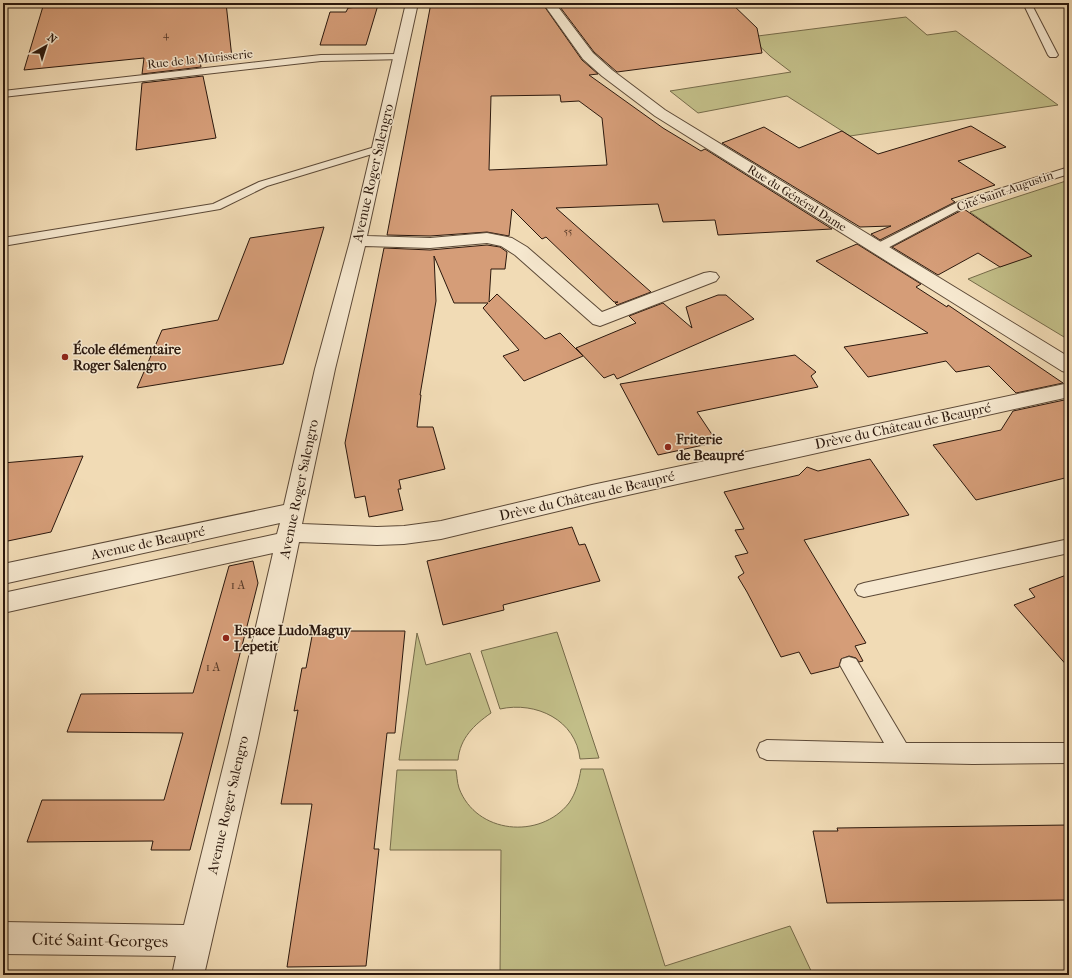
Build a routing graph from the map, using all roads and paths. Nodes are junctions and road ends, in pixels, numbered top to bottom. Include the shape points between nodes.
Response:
1 (412, 3) edge
2 (549, 3) edge
3 (1027, 3) edge
4 (1053, 55) dead end
5 (400, 57) junction
6 (3, 94) edge
7 (378, 150) junction
8 (1069, 170) edge
9 (358, 241) junction
10 (3, 242) edge
11 (878, 248) junction
12 (710, 277) dead end
13 (1069, 366) edge
14 (1069, 390) edge
15 (290, 529) junction
16 (1069, 546) edge
17 (3, 574) edge
18 (864, 590) dead end
19 (3, 603) edge
20 (849, 665) dead end
21 (767, 750) dead end
22 (901, 753) junction
23 (1069, 754) edge
24 (3, 938) edge
25 (196, 941) junction
26 (188, 975) edge

1 - 5 street, Avenue Roger Salengro
2 - 11 street, Rue du Général Dame via 588,56 619,82 681,126
3 - 4 lane
5 - 6 lane, Rue de la Mûrisserie via 321,58
5 - 7 street, Avenue Roger Salengro
7 - 9 street, Avenue Roger Salengro
7 - 10 lane via 263,184 216,207
8 - 11 lane, Cité Saint-Augustin via 962,204
9 - 12 street via 430,243 487,238 506,242 520,251 600,320
9 - 15 street, Avenue Roger Salengro via 325,369
11 - 13 street, Rue du Général Dame
14 - 15 street, Drève du Château de Beaupré via 427,532 377,536
15 - 17 street, Avenue de Beaupré
15 - 19 street, Avenue de Beaupré
15 - 25 street, Avenue Roger Salengro
16 - 18 lane
20 - 22 lane
21 - 22 lane
22 - 23 lane
24 - 25 street, Cité Saint-Georges
25 - 26 street, Avenue Roger Salengro

